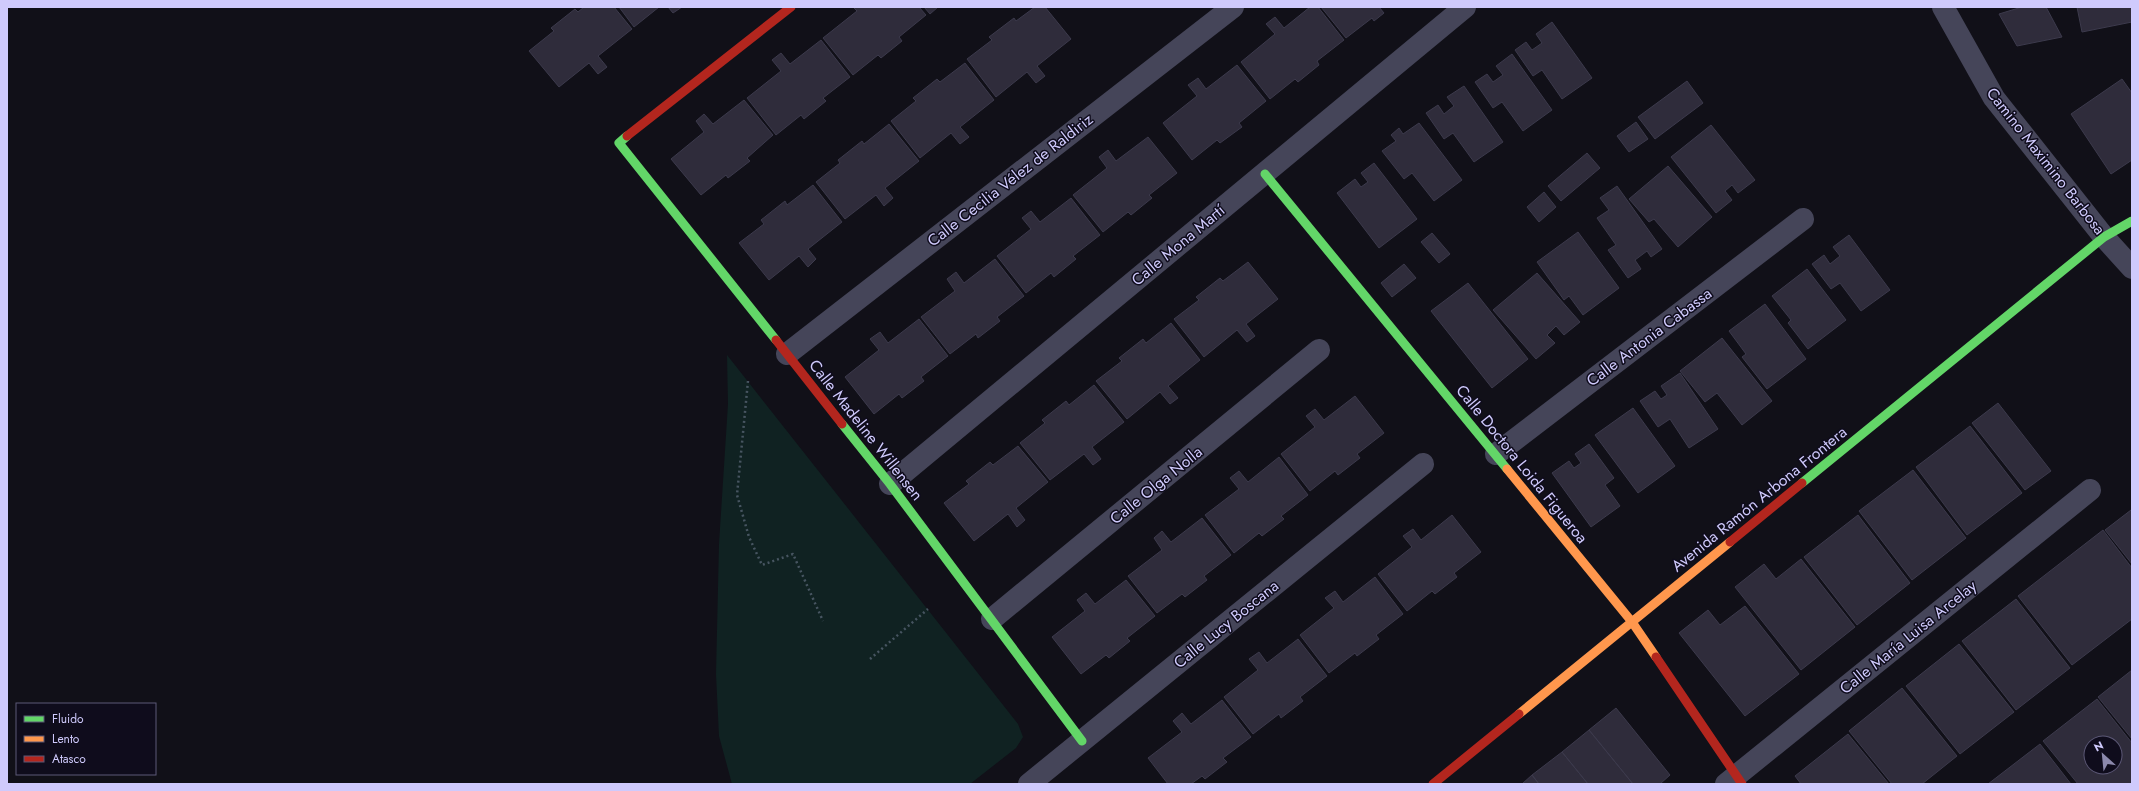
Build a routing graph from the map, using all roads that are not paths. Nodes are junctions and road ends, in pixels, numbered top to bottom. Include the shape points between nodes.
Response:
1 (791, 7) edge
2 (1233, 7) edge
3 (1465, 7) edge
4 (1943, 7) edge
5 (1265, 174) junction
6 (1802, 219) dead end
7 (2132, 221) edge
8 (2104, 236) junction
9 (2132, 268) edge
10 (1319, 350) dead end
11 (786, 354) junction
12 (1496, 454) junction
13 (1423, 464) dead end
14 (890, 484) junction
15 (2090, 490) dead end
16 (992, 619) junction
17 (1632, 622) junction
18 (1082, 741) junction
19 (1734, 781) edge
20 (1029, 784) edge
21 (1433, 784) edge

1 - 11 street, Calle Madeline Willensen via 619,143
2 - 11 street, Calle Cecilia Vélez de Raldiriz
3 - 5 street, Calle Mona Martí
4 - 8 street, Camino Maximino Barbosa via 1994,98
5 - 12 street, Calle Doctora Loida Figueroa
5 - 14 street, Calle Mona Martí
6 - 12 street, Calle Antonia Cabassa
7 - 8 street, Avenida Ramón Arbona Frontera
8 - 9 street, Camino Maximino Barbosa
8 - 17 street, Avenida Ramón Arbona Frontera
10 - 16 street, Calle Olga Nolla
11 - 14 street, Calle Madeline Willensen
12 - 17 street, Calle Doctora Loida Figueroa
13 - 18 street, Calle Lucy Boscana
14 - 16 street, Calle Madeline Willensen
15 - 19 street, Calle María Luisa Arcelay
16 - 18 street, Calle Madeline Willensen
17 - 19 street, Calle Doctora Loida Figueroa
17 - 21 street, Avenida Ramón Arbona Frontera
18 - 20 street, Calle Lucy Boscana

